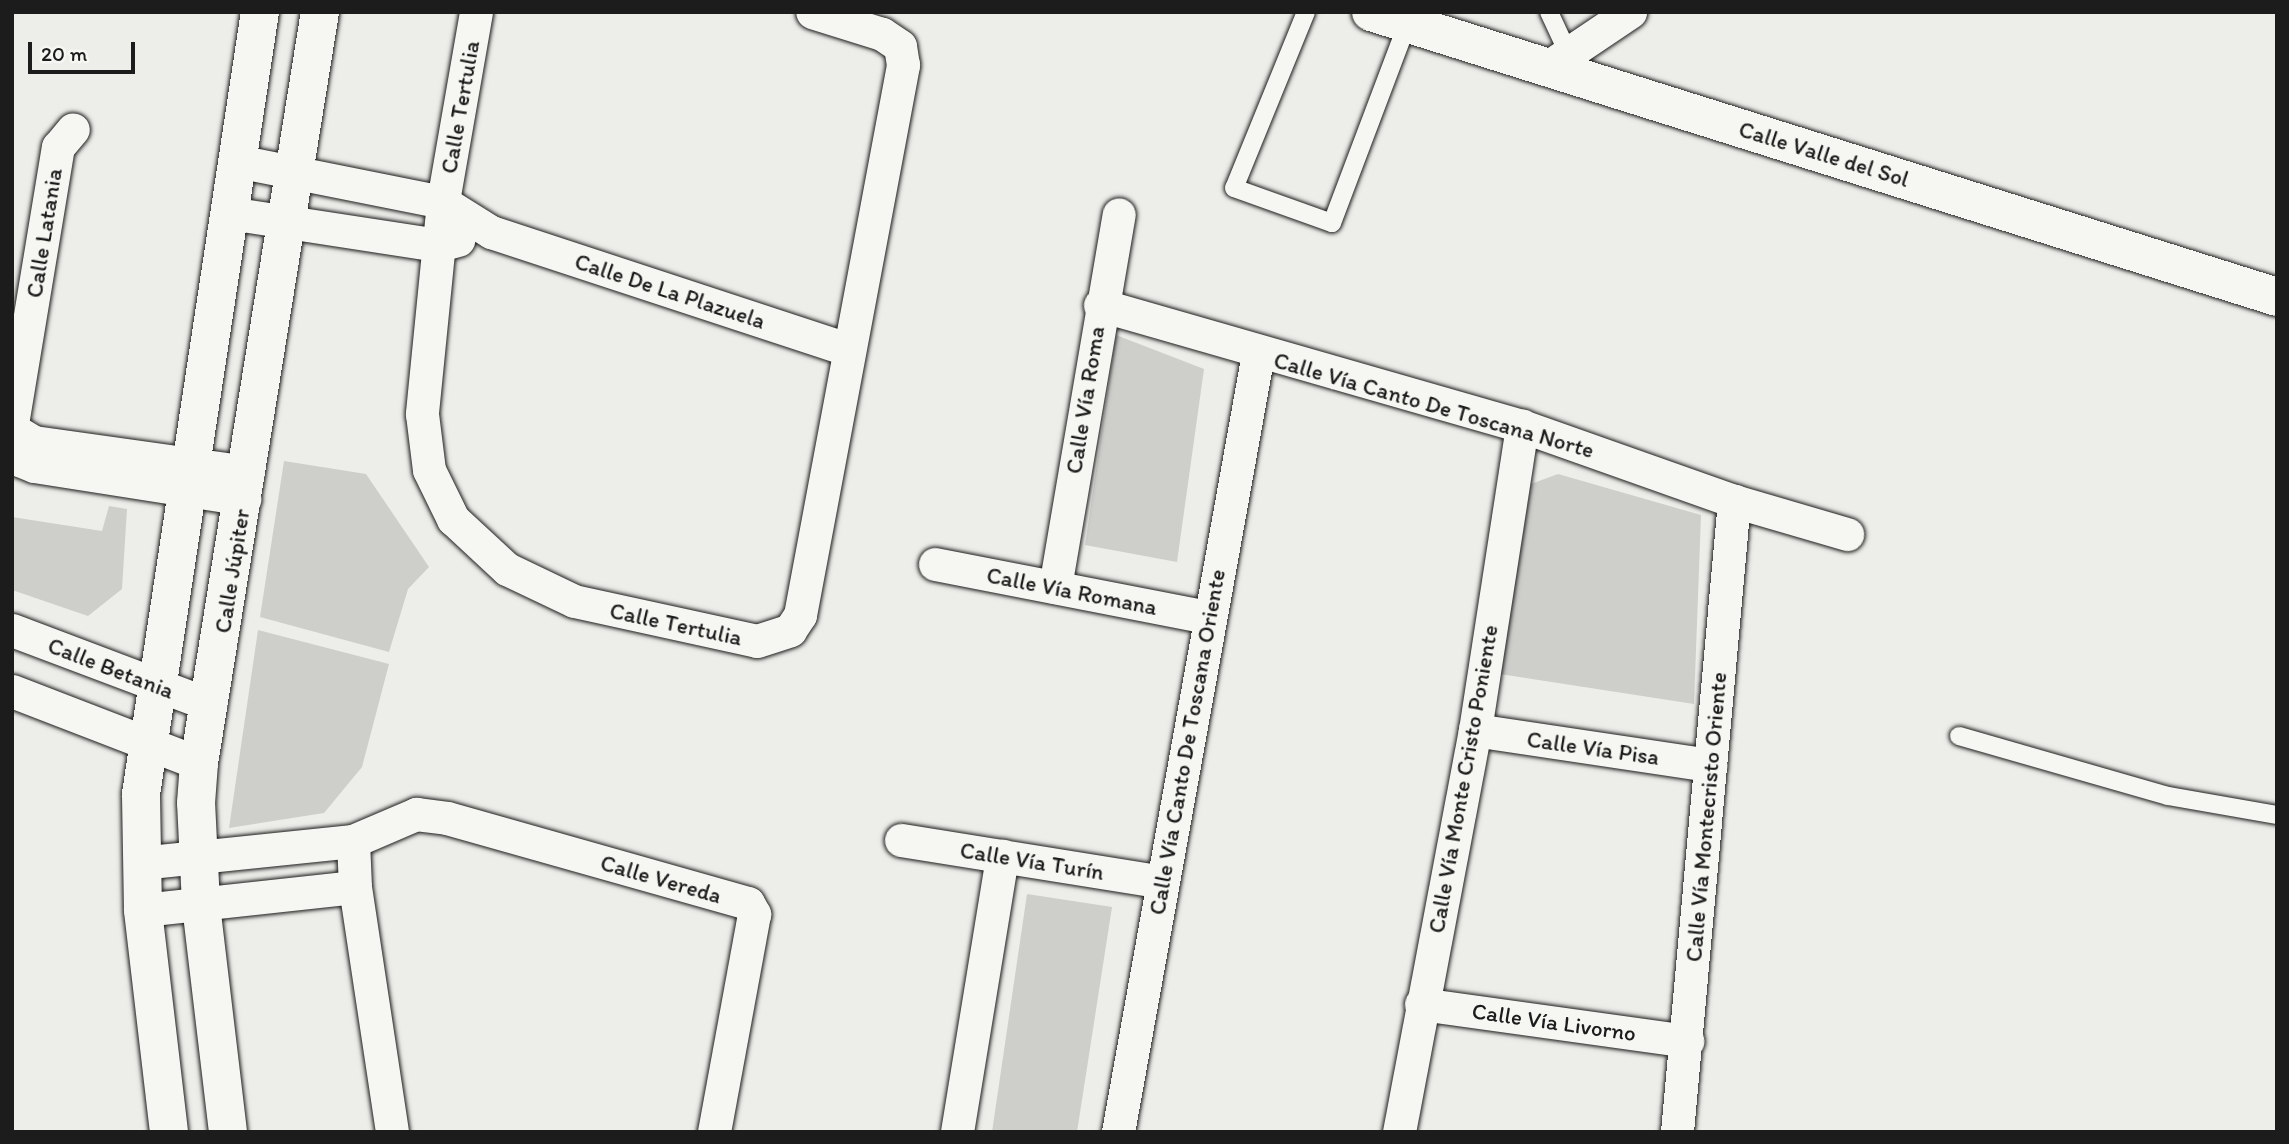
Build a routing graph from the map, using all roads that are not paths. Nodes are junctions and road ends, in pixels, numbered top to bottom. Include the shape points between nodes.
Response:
1 (260, 12) edge
2 (320, 12) edge
3 (476, 12) edge
4 (812, 12) edge
5 (1306, 12) edge
6 (1371, 12) edge
7 (1549, 12) edge
8 (1630, 12) edge
9 (1407, 23) junction
10 (1558, 60) junction
11 (73, 129) dead end
12 (237, 162) junction
13 (296, 173) junction
14 (443, 202) junction
15 (229, 213) junction
16 (1119, 214) dead end
17 (289, 222) junction
18 (491, 232) junction
19 (439, 245) junction
20 (2277, 297) edge
21 (1100, 305) junction
22 (849, 350) junction
23 (1258, 354) junction
24 (1522, 426) junction
25 (12, 427) edge
26 (12, 450) edge
27 (189, 477) junction
28 (246, 485) junction
29 (1734, 501) junction
30 (1847, 534) dead end
31 (935, 564) dead end
32 (1055, 587) junction
33 (1208, 617) junction
34 (12, 630) edge
35 (158, 685) junction
36 (12, 691) edge
37 (210, 705) junction
38 (1475, 730) junction
39 (1959, 736) dead end
40 (146, 743) junction
41 (199, 763) junction
42 (1710, 765) junction
43 (2277, 816) edge
44 (901, 840) dead end
45 (353, 841) junction
46 (1002, 856) junction
47 (198, 857) junction
48 (140, 863) junction
49 (1163, 882) junction
50 (355, 887) junction
51 (201, 904) junction
52 (143, 910) junction
53 (1421, 1004) junction
54 (1687, 1041) junction
55 (169, 1132) edge
56 (228, 1132) edge
57 (392, 1132) edge
58 (714, 1132) edge
59 (957, 1132) edge
60 (1118, 1132) edge
61 (1399, 1132) edge
62 (1676, 1132) edge

1 - 12 main road
2 - 13 main road, Calle Júpiter
3 - 14 street, Calle Tertulia
4 - 22 street, Calle Tertulia via 882,34 900,46 903,65
5 - 9 lane via 1234,188 1332,223
6 - 9 main road, Calle Valle del Sol
7 - 10 lane
8 - 10 street
9 - 10 main road, Calle Valle del Sol
10 - 20 main road, Calle Valle del Sol
11 - 25 street, Calle Latania via 58,147
12 - 13 street, Calle De La Plazuela
12 - 15 main road
13 - 14 street, Calle De La Plazuela
13 - 17 main road, Calle Júpiter
14 - 18 street, Calle De La Plazuela
14 - 19 street, Calle Tertulia
15 - 17 street
15 - 27 main road
16 - 21 street, Calle Vía Roma
17 - 19 street
17 - 28 main road, Calle Júpiter
18 - 19 street
18 - 22 street, Calle De La Plazuela
19 - 22 street, Calle Tertulia via 422,414 429,470 453,519 498,560 574,601 757,641 790,630 800,615
21 - 23 street, Calle Vía Canto De Toscana Norte
21 - 32 street, Calle Vía Roma
23 - 24 street, Calle Vía Canto De Toscana Norte
23 - 33 street, Calle Vía Canto De Toscana Oriente
24 - 29 street, Calle Vía Canto De Toscana Norte
24 - 38 street, Calle Vía Monte Cristo Poniente
25 - 27 street, Calle Latania via 34,442
26 - 27 street, Calle Latania via 19,460 34,466
27 - 28 street, Calle Latania
27 - 35 main road
28 - 37 main road, Calle Júpiter
29 - 30 street, Calle Vía Canto De Toscana Norte
29 - 42 street, Calle Vía Montecristo Oriente
31 - 32 street, Calle Vía Romana
32 - 33 street, Calle Vía Romana
33 - 49 street, Calle Vía Canto De Toscana Oriente
34 - 35 street, Calle Betania
35 - 37 street, Calle Betania
35 - 40 main road
36 - 40 street
37 - 41 main road, Calle Júpiter
38 - 42 street, Calle Vía Pisa
38 - 53 street, Calle Vía Monte Cristo Poniente
39 - 43 lane via 2168,796
40 - 41 street
40 - 48 main road
41 - 47 main road, Calle Júpiter
42 - 54 street, Calle Vía Montecristo Oriente
44 - 46 street, Calle Vía Turín
45 - 47 street, Calle Vereda
45 - 50 street
45 - 58 street, Calle Vereda via 400,818 429,815 748,903 754,914
46 - 49 street, Calle Vía Turín
46 - 59 street
47 - 48 street, Calle Vereda
47 - 51 main road, Calle Júpiter
48 - 52 main road
49 - 60 street, Calle Vía Canto De Toscana Oriente
50 - 51 street
50 - 57 street
51 - 52 street
51 - 56 main road, Calle Júpiter
52 - 55 main road
53 - 54 street, Calle Vía Livorno
53 - 61 street, Calle Vía Monte Cristo Poniente
54 - 62 street, Calle Vía Montecristo Oriente

